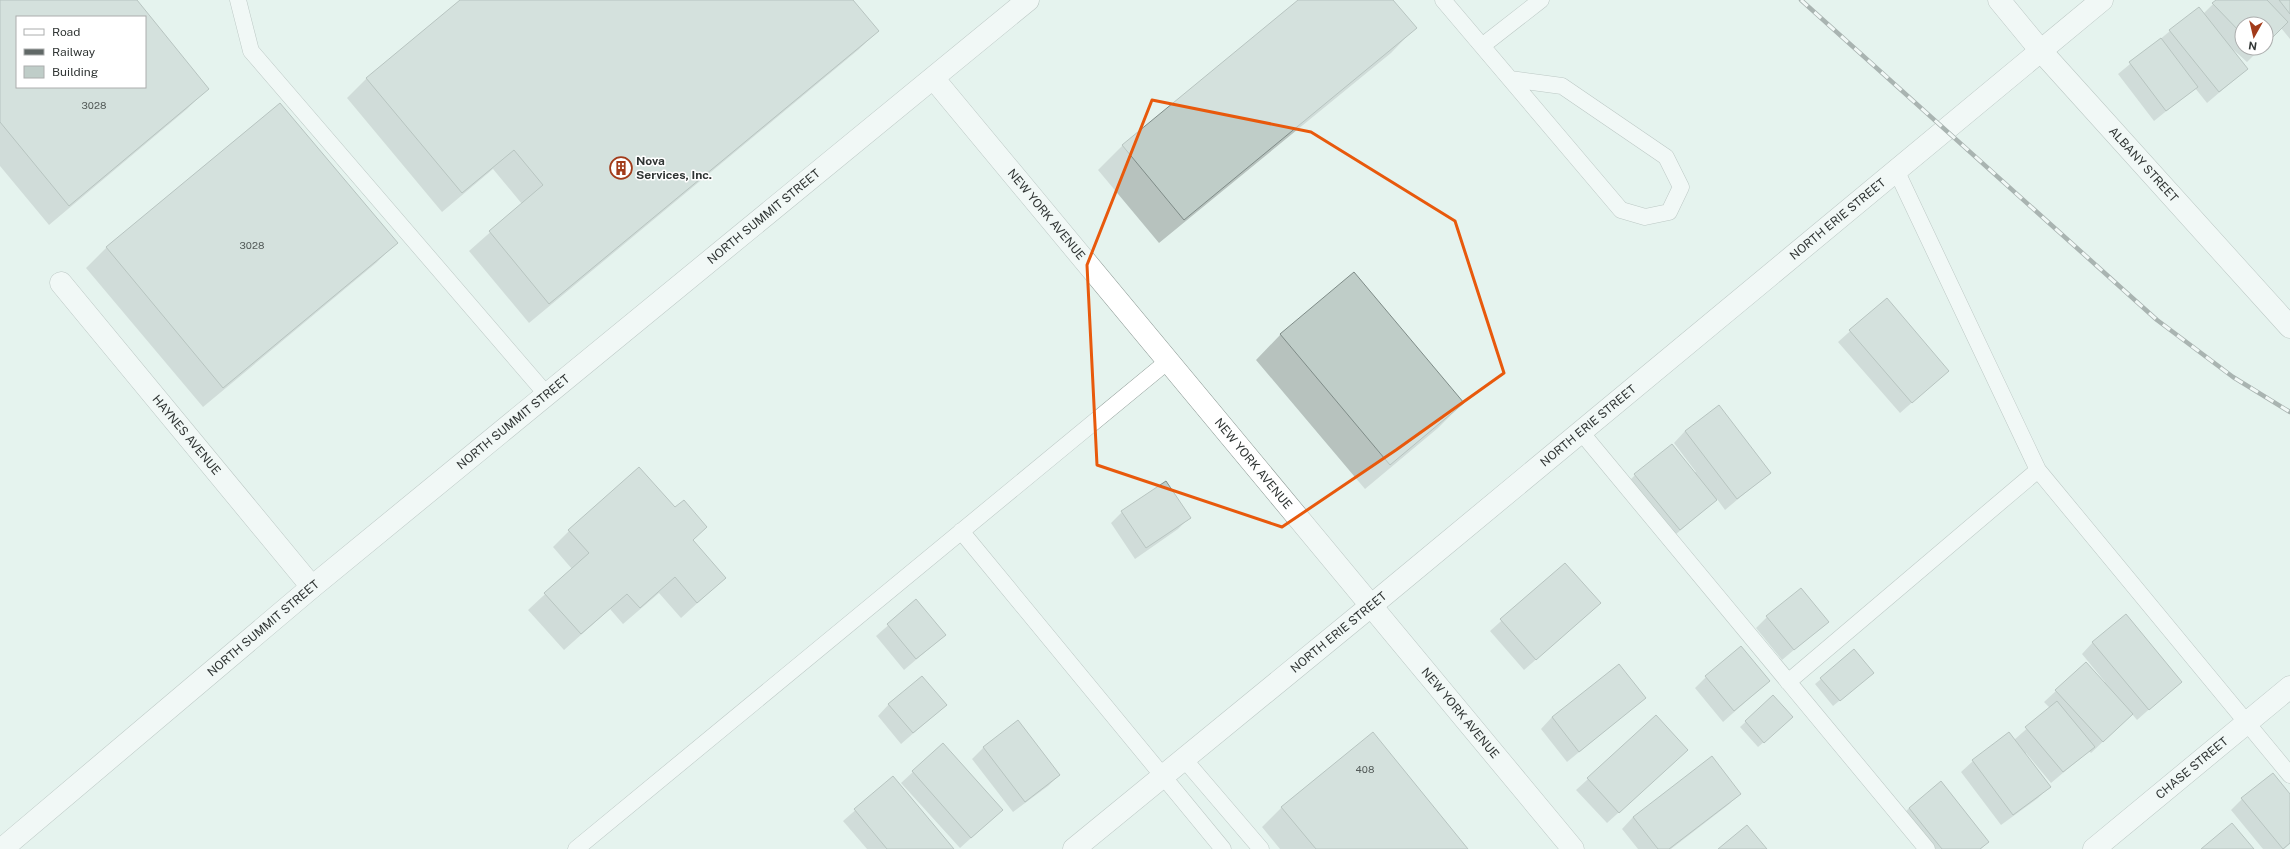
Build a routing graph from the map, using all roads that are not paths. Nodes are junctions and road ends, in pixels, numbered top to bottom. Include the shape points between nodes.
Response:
1 (238, 0) edge
2 (1028, 0) edge
3 (1443, 0) edge
4 (1540, 0) edge
5 (1999, 0) edge
6 (2102, 0) edge
7 (1482, 46) junction
8 (2041, 51) junction
9 (934, 78) junction
10 (1510, 78) junction
11 (1896, 170) junction
12 (61, 283) dead end
13 (2290, 327) edge
14 (1168, 361) junction
15 (547, 395) junction
16 (1581, 432) junction
17 (2038, 470) junction
18 (961, 531) junction
19 (312, 587) junction
20 (1372, 605) junction
21 (1788, 682) junction
22 (2290, 687) edge
23 (2247, 722) junction
24 (1184, 759) junction
25 (2290, 775) edge
26 (1163, 776) junction
27 (2, 849) edge
28 (576, 849) edge
29 (1074, 849) edge
30 (1223, 849) edge
31 (1261, 849) edge
32 (1573, 849) edge
33 (1927, 849) edge
34 (2094, 849) edge

1 - 15 lane via 251,51
2 - 9 street, NORTH SUMMIT STREET
3 - 7 lane
4 - 7 lane
5 - 8 street, ALBANY STREET
6 - 8 street, NORTH ERIE STREET
7 - 10 lane
8 - 11 street, NORTH ERIE STREET
8 - 13 street, ALBANY STREET
9 - 14 street, NEW YORK AVENUE
9 - 15 street, NORTH SUMMIT STREET
10 - 10 lane via 1562,86 1666,156 1681,187 1669,212 1645,217 1622,210
11 - 16 street, NORTH ERIE STREET
11 - 17 lane
12 - 19 street, HAYNES AVENUE
14 - 18 lane
14 - 20 street, NEW YORK AVENUE
15 - 19 street, NORTH SUMMIT STREET
16 - 20 street, NORTH ERIE STREET
16 - 21 lane
17 - 21 lane
17 - 23 lane
18 - 26 lane
18 - 28 lane
19 - 27 street, NORTH SUMMIT STREET
20 - 24 street, NORTH ERIE STREET
20 - 32 street, NEW YORK AVENUE
21 - 33 lane
22 - 23 street, CHASE STREET
23 - 25 lane
23 - 34 street, CHASE STREET
24 - 26 street, NORTH ERIE STREET
24 - 31 lane
26 - 29 street, NORTH ERIE STREET
26 - 30 lane

